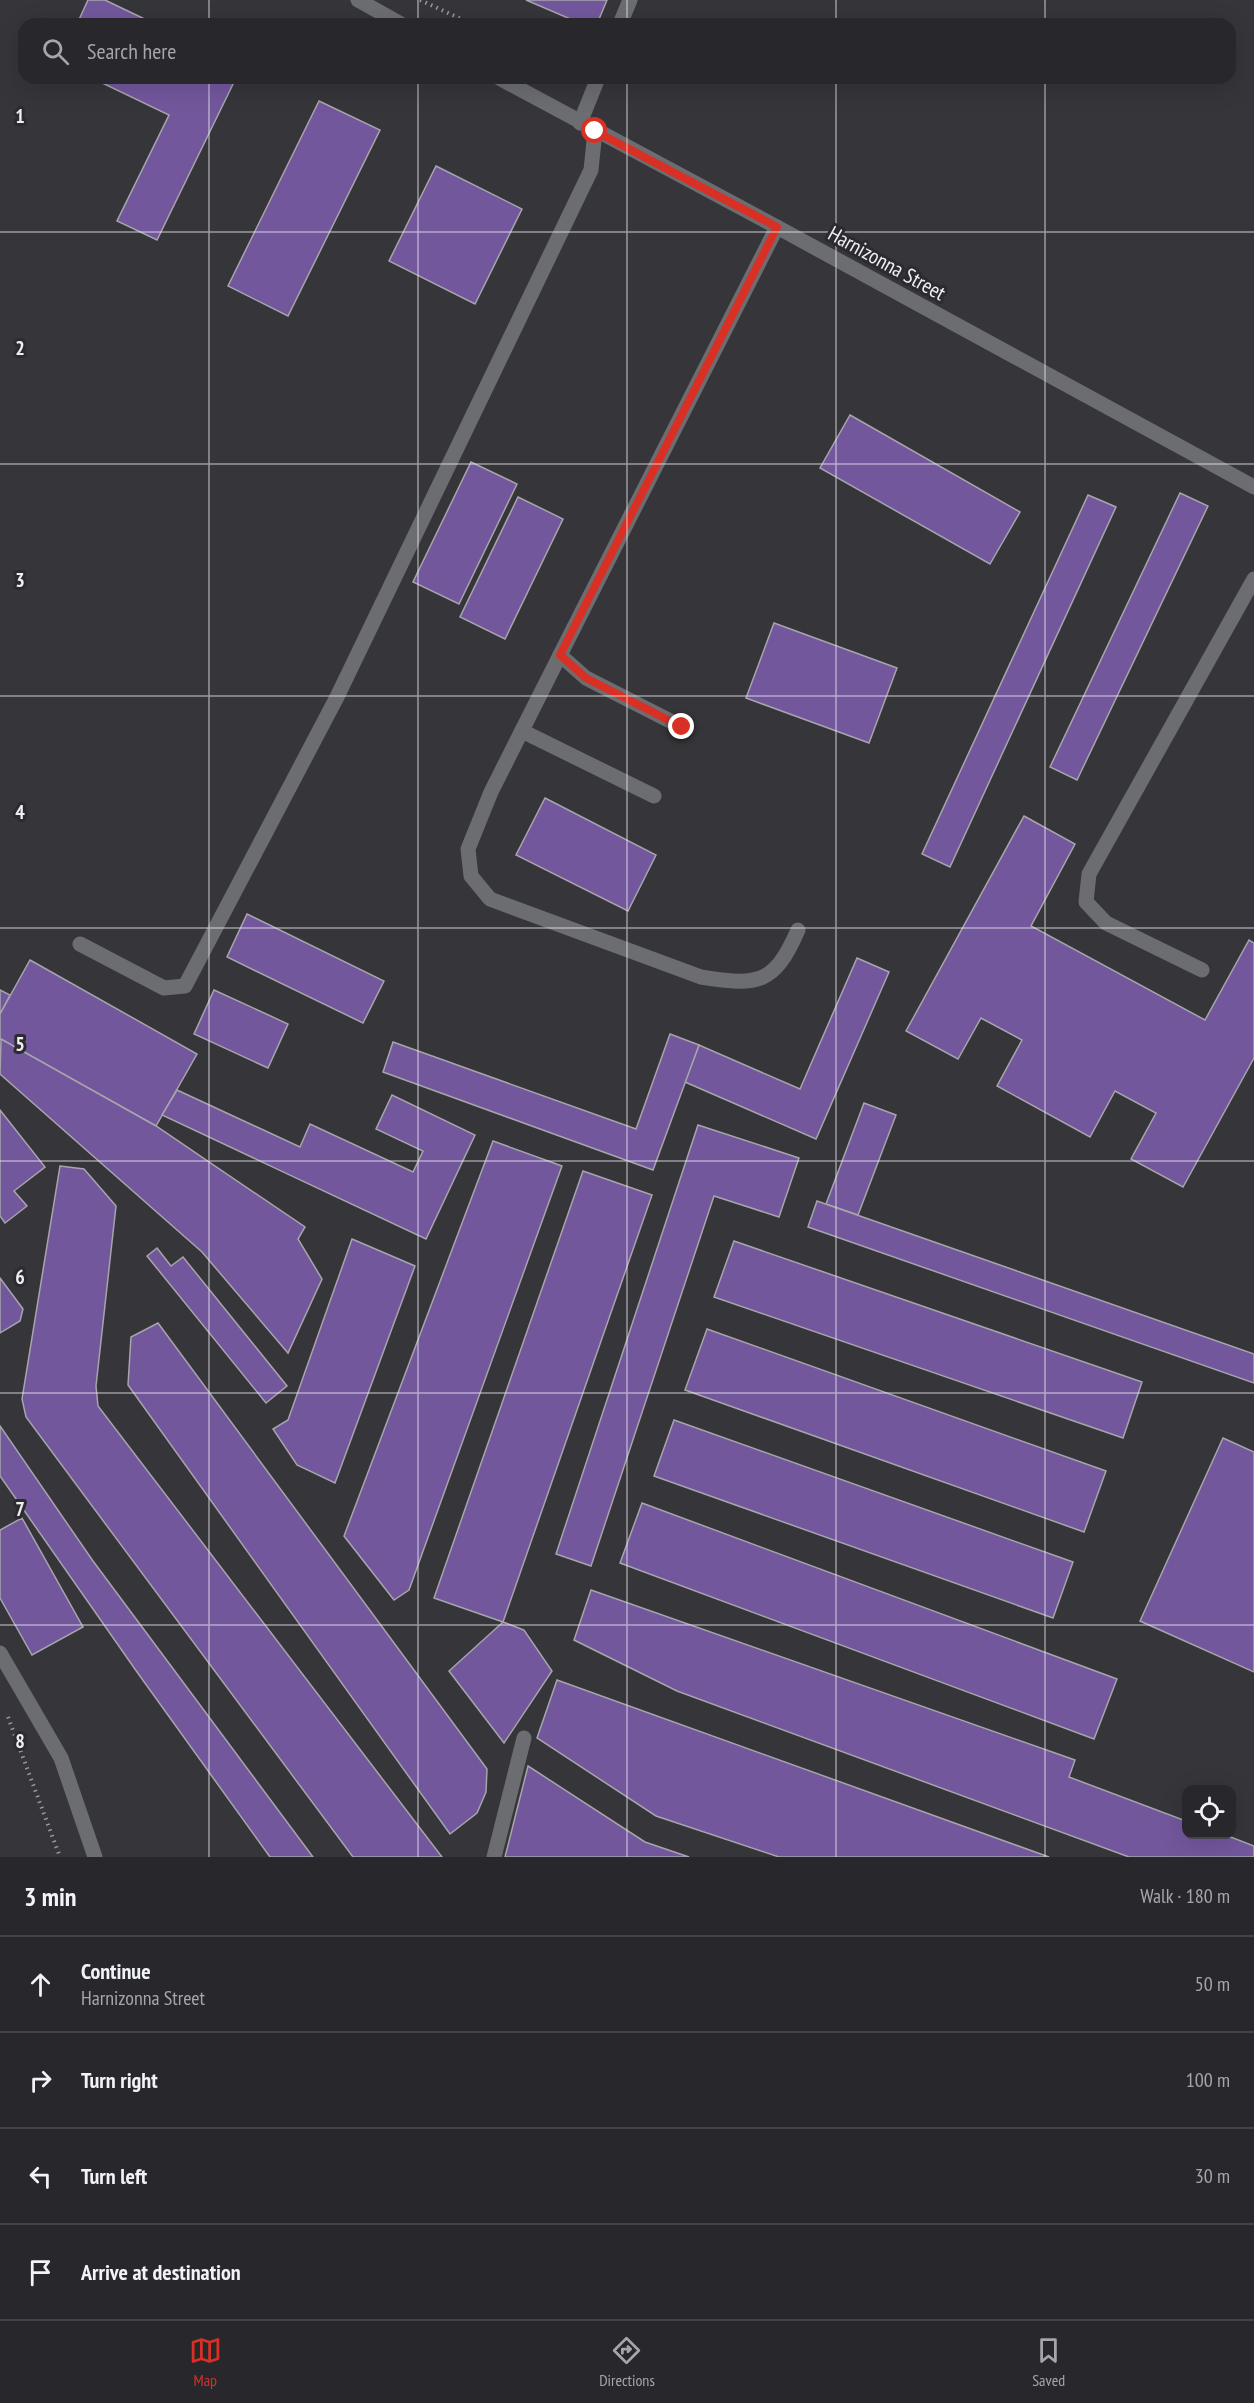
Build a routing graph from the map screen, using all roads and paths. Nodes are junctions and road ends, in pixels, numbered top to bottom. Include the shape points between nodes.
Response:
1 (358, 0) edge
2 (420, 0) edge
3 (630, 0) edge
4 (390, 18) edge
5 (459, 18) edge
6 (622, 18) edge
7 (510, 84) edge
8 (596, 84) edge
9 (580, 123) junction
10 (595, 131) junction
11 (777, 227) junction
12 (1254, 487) edge
13 (1254, 579) edge
14 (560, 655) junction
15 (682, 727) dead end
16 (522, 731) junction
17 (654, 796) dead end
18 (798, 930) dead end
19 (80, 944) dead end
20 (1202, 970) dead end
21 (0, 1653) edge
22 (4, 1709) dead end
23 (524, 1738) dead end
24 (60, 1857) edge
25 (95, 1857) edge
26 (494, 1857) edge

1 - 4 street
2 - 5 path
3 - 6 street
7 - 9 street, Harnizonna Street
8 - 9 street
9 - 10 street, Harnizonna Street
10 - 11 street, Harnizonna Street
10 - 19 street via 591,170 337,697 185,986 164,988
11 - 12 street, Harnizonna Street
11 - 14 street
13 - 20 street via 1089,874 1086,902 1106,923
14 - 15 street via 586,678
14 - 16 street
16 - 17 street
16 - 18 street via 468,849 471,876 490,899 701,977 736,983 769,976 788,954
21 - 25 street via 61,1758
22 - 24 path
23 - 26 street

